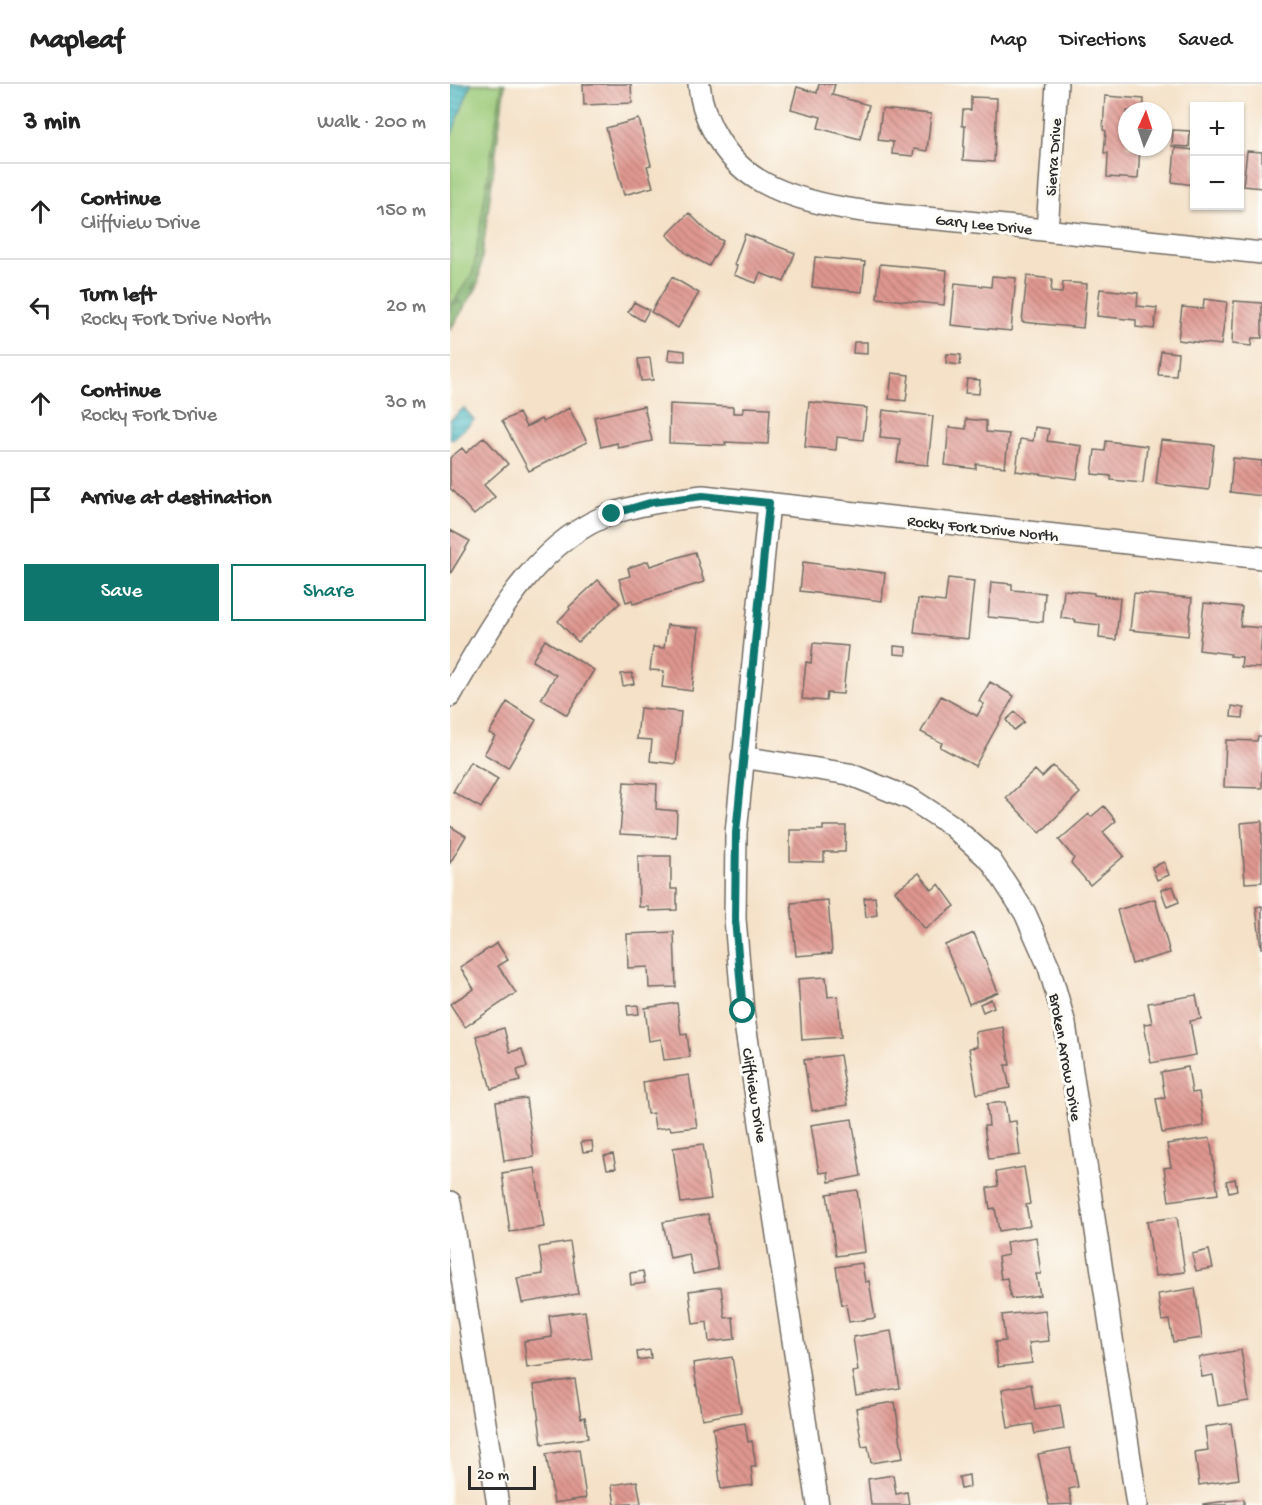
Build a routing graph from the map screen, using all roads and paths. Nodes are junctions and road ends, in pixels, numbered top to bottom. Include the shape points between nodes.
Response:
1 (699, 84) edge
2 (1057, 84) edge
3 (1047, 230) junction
4 (1262, 253) edge
5 (769, 503) junction
6 (1262, 558) edge
7 (450, 696) edge
8 (742, 757) junction
9 (450, 1202) edge
10 (498, 1505) edge
11 (818, 1505) edge
12 (1137, 1505) edge

1 - 3 street, Gary Lee Drive via 700,96 722,148 761,182 811,203
2 - 3 street, Sierra Drive
3 - 4 street, Gary Lee Drive
5 - 6 street, Rocky Fork Drive North
5 - 7 street, Rocky Fork Drive North via 703,496 653,502 612,514 575,532 539,562 496,619
5 - 8 street, Cliffview Drive
8 - 11 street, Cliffview Drive via 735,919 743,1011
8 - 12 street, Broken Arrow Drive via 849,774 911,799 951,825 991,861 1025,913 1049,967 1065,1024
9 - 10 street

